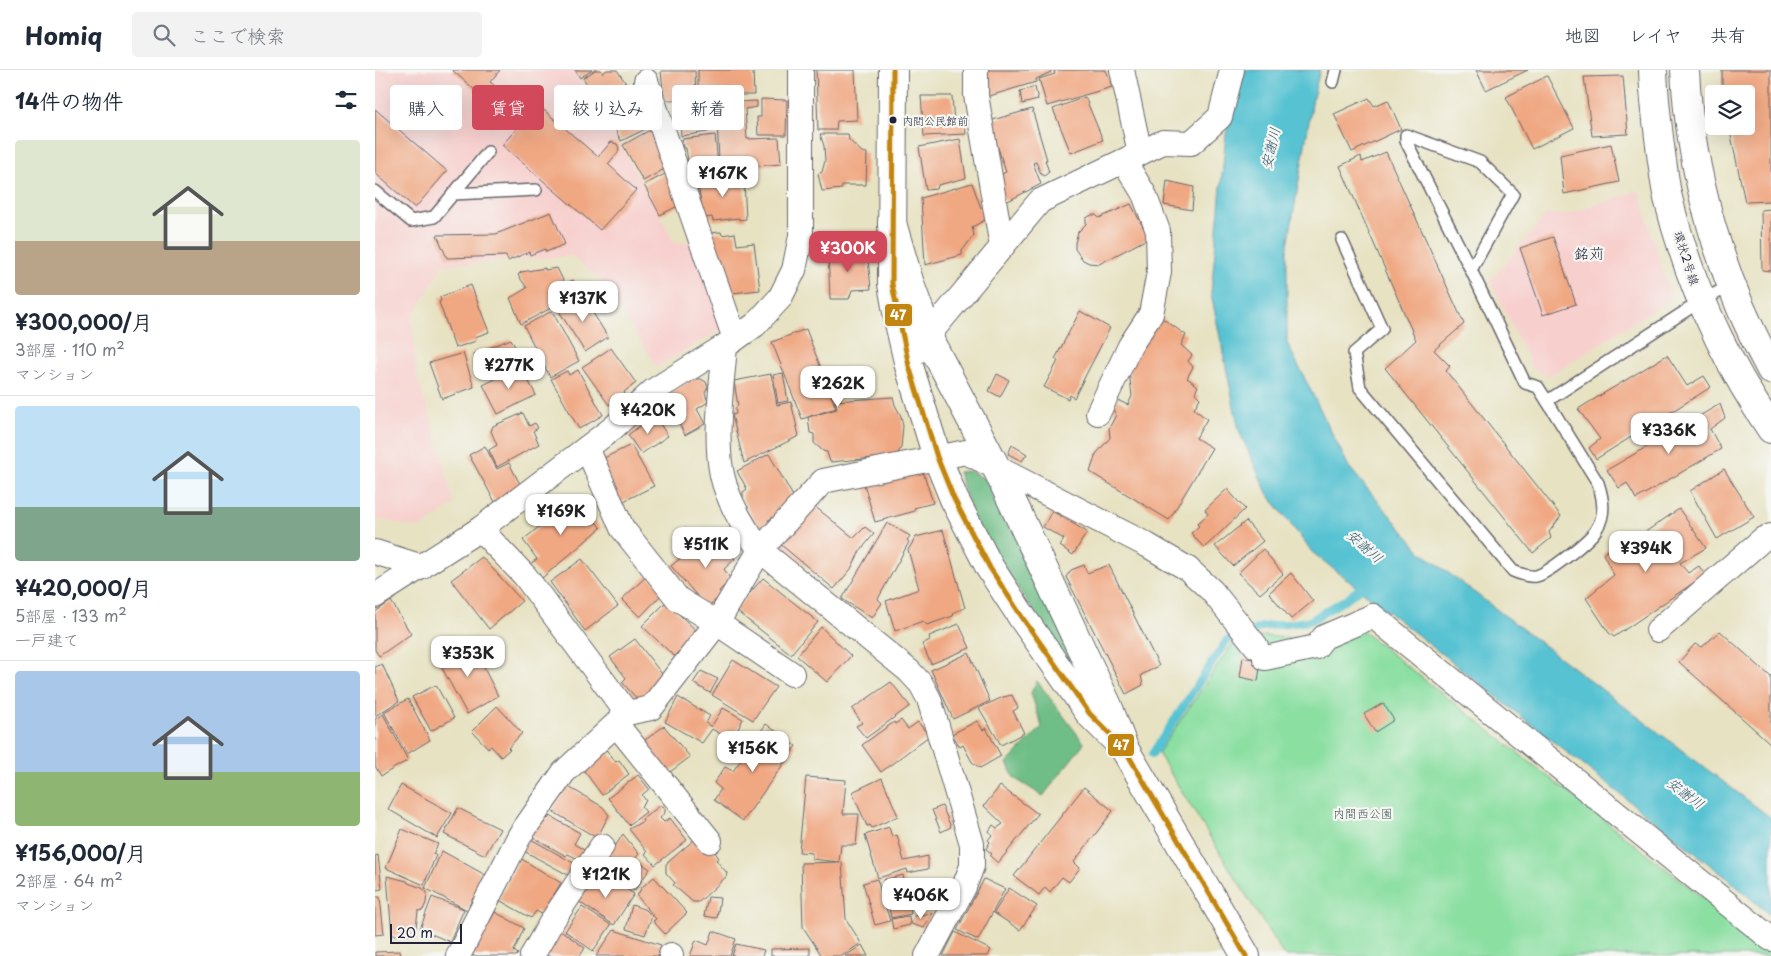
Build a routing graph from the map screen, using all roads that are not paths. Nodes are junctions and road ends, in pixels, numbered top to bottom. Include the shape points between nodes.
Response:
1 (801, 70) edge
2 (893, 70) edge
3 (975, 70) edge
4 (1122, 70) edge
5 (1232, 70) edge
6 (1335, 70) edge
7 (1653, 70) edge
8 (1685, 70) edge
9 (644, 74) edge
10 (1333, 82) dead end
11 (488, 152) dead end
12 (1132, 157) junction
13 (536, 190) dead end
14 (375, 191) edge
15 (453, 194) junction
16 (891, 224) junction
17 (1342, 240) dead end
18 (1002, 247) junction
19 (1471, 270) junction
20 (1732, 285) junction
21 (1701, 301) junction
22 (928, 336) junction
23 (730, 342) junction
24 (909, 366) junction
25 (1771, 370) edge
26 (1547, 401) junction
27 (1098, 413) dead end
28 (1771, 430) edge
29 (587, 448) junction
30 (937, 457) junction
31 (996, 467) junction
32 (480, 529) junction
33 (1771, 536) edge
34 (760, 550) junction
35 (375, 552) edge
36 (422, 567) junction
37 (375, 596) edge
38 (717, 623) junction
39 (1658, 630) dead end
40 (792, 674) dead end
41 (621, 719) junction
42 (1124, 748) junction
43 (710, 841) dead end
44 (602, 846) dead end
45 (1771, 939) edge
46 (457, 956) edge
47 (532, 956) edge
48 (927, 956) edge
49 (1246, 956) edge

1 - 23 street via 801,236 794,270 780,298 755,324
2 - 16 street
3 - 18 street via 976,95
4 - 12 street
5 - 12 street via 1220,117 1191,142 1163,142
6 - 10 lane
7 - 21 street, 環状2号線 via 1655,110 1668,197
8 - 20 street via 1693,148
9 - 23 street
11 - 15 lane
12 - 18 street via 1039,201
12 - 27 street via 1158,231 1159,272 1151,314 1130,346
13 - 15 lane
14 - 15 lane via 411,221 434,217
16 - 22 street
16 - 24 street via 892,284
17 - 26 lane via 1382,329 1354,353 1360,388 1513,571 1525,576 1537,576 1566,558 1591,536 1603,512 1603,497 1597,483
18 - 22 street
19 - 19 lane via 1513,194 1481,162 1406,135 1406,141
19 - 26 lane via 1525,383 1538,387
20 - 21 lane
20 - 25 street
21 - 26 lane
21 - 28 street, 環状2号線
22 - 24 street
22 - 31 street
23 - 29 street via 653,391
23 - 34 street via 719,444 722,476 733,507
24 - 30 street
29 - 32 street
29 - 38 street via 622,528 678,599
30 - 31 street via 966,452
30 - 34 street via 823,480
30 - 42 street via 954,499 990,568 1090,714
31 - 42 street via 1108,706
31 - 45 street via 1188,569 1212,591 1260,652 1316,647 1325,636 1373,616
32 - 36 street
32 - 41 street via 525,576
33 - 39 street via 1763,539
34 - 38 street
34 - 48 street via 909,671 929,699 972,844 972,866
35 - 36 street
36 - 37 street
38 - 40 street
38 - 41 street via 651,708
41 - 43 street
41 - 46 street via 564,772 531,819
42 - 49 street
44 - 47 street

